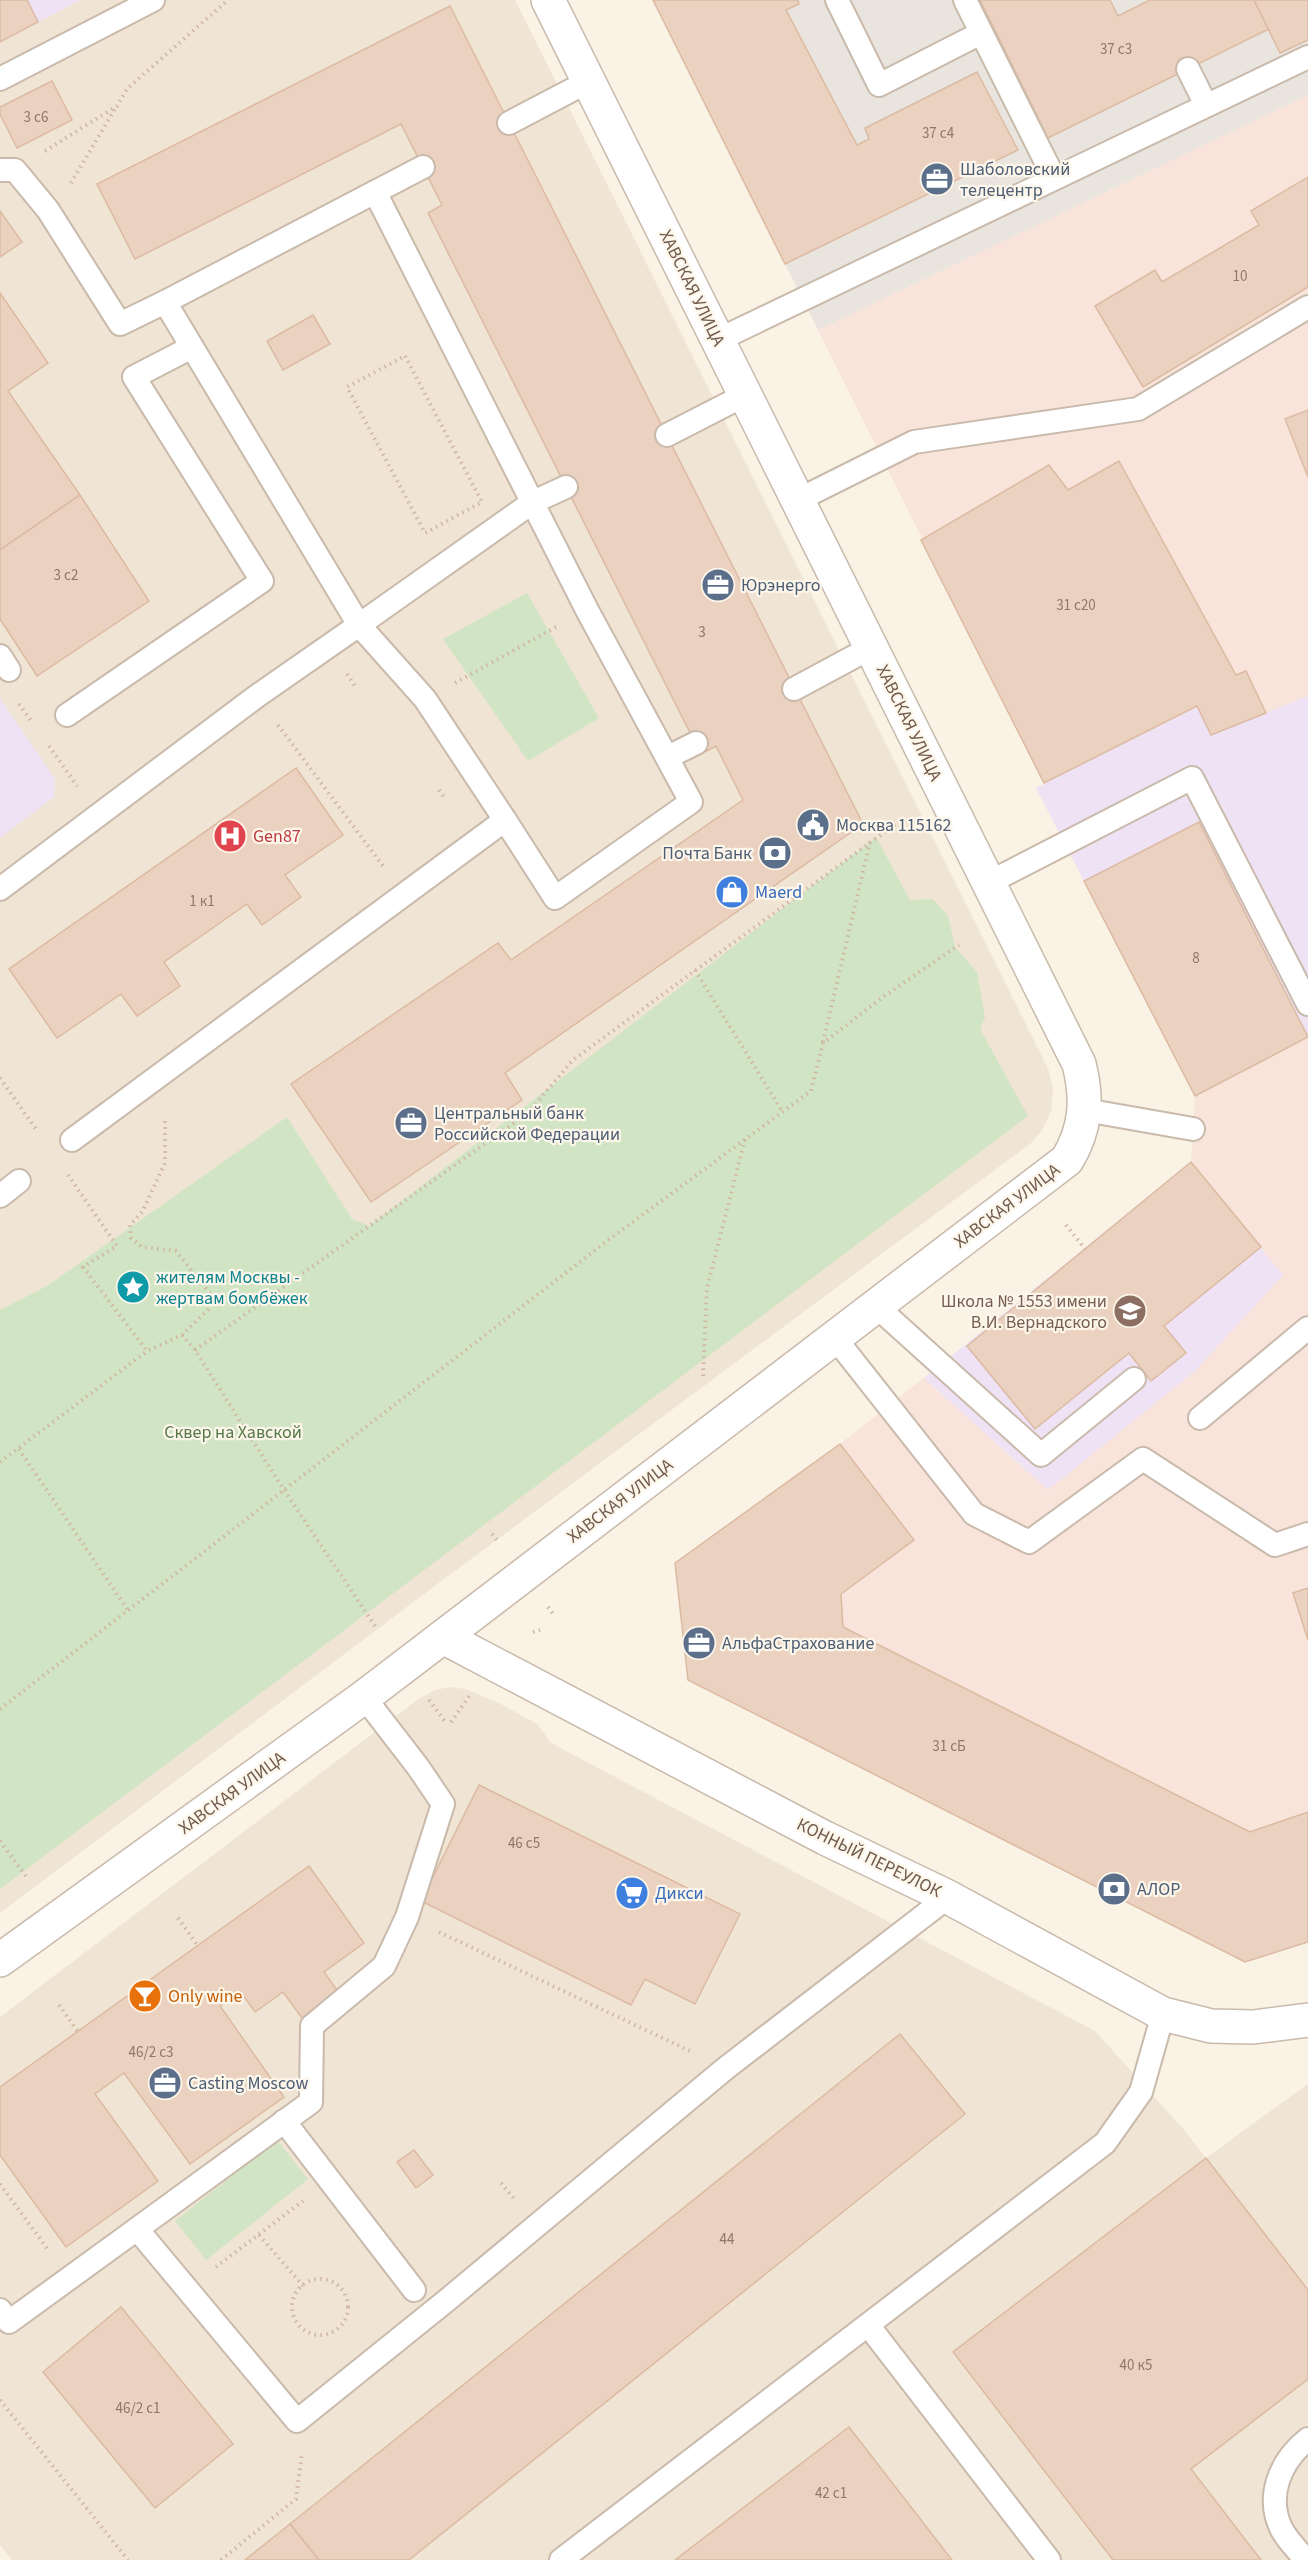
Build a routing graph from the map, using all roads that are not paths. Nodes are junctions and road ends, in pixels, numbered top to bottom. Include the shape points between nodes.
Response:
1 (153, 0) edge
2 (548, 0) edge
3 (837, 0) edge
4 (965, 0) edge
5 (981, 33) junction
6 (1308, 57) edge
7 (1188, 69) dead end
8 (0, 80) edge
9 (590, 81) junction
10 (1206, 105) junction
11 (508, 123) dead end
12 (423, 168) dead end
13 (8, 170) edge
14 (1054, 178) junction
15 (375, 192) junction
16 (165, 302) junction
17 (1308, 307) edge
18 (718, 340) junction
19 (190, 348) junction
20 (745, 395) junction
21 (667, 435) dead end
22 (566, 487) dead end
23 (798, 500) junction
24 (533, 502) junction
25 (359, 625) junction
26 (872, 647) junction
27 (794, 689) dead end
28 (67, 715) dead end
29 (696, 742) dead end
30 (668, 757) junction
31 (505, 820) junction
32 (988, 883) junction
33 (0, 889) edge
34 (1308, 1004) edge
35 (1085, 1110) junction
36 (1193, 1129) dead end
37 (72, 1140) dead end
38 (20, 1181) dead end
39 (0, 1196) edge
40 (876, 1306) junction
41 (1308, 1328) edge
42 (835, 1338) junction
43 (1134, 1379) dead end
44 (1200, 1418) dead end
45 (1308, 1534) edge
46 (443, 1637) junction
47 (364, 1697) junction
48 (948, 1898) junction
49 (0, 1960) edge
50 (1162, 2014) junction
51 (1308, 2020) edge
52 (284, 2121) junction
53 (137, 2229) junction
54 (414, 2290) dead end
55 (0, 2310) edge
56 (868, 2325) junction
57 (1308, 2439) edge
58 (561, 2560) edge
59 (1048, 2560) edge
60 (1305, 2560) edge

1 - 8 lane
2 - 9 street, ХАВСКАЯ УЛИЦА
3 - 5 lane via 879,85
4 - 5 lane
5 - 14 lane
6 - 10 lane
7 - 10 lane
9 - 11 lane
9 - 18 street, ХАВСКАЯ УЛИЦА
10 - 14 lane
12 - 15 lane
13 - 16 lane via 48,210 120,324
14 - 18 lane
15 - 16 lane
15 - 24 lane
16 - 19 lane
17 - 23 lane via 1138,409 914,442
18 - 20 street, ХАВСКАЯ УЛИЦА
19 - 25 lane
19 - 28 lane via 134,377 262,581
20 - 21 lane
20 - 23 street, ХАВСКАЯ УЛИЦА
22 - 24 lane
23 - 26 street, ХАВСКАЯ УЛИЦА
24 - 25 lane
24 - 30 lane
25 - 31 lane via 425,699
25 - 33 lane via 256,696
26 - 27 lane
26 - 32 street, ХАВСКАЯ УЛИЦА
29 - 30 lane
30 - 31 lane via 691,802 555,898
31 - 37 lane
32 - 34 lane via 1192,778
32 - 35 street, ХАВСКАЯ УЛИЦА via 1079,1064
35 - 36 lane
35 - 40 street, ХАВСКАЯ УЛИЦА via 1078,1142 1067,1160
38 - 39 lane
40 - 42 street, ХАВСКАЯ УЛИЦА
40 - 43 lane via 1041,1455
41 - 44 lane
42 - 45 lane via 974,1514 1029,1542 1143,1460 1275,1545
42 - 46 street, ХАВСКАЯ УЛИЦА
46 - 47 street, ХАВСКАЯ УЛИЦА
46 - 48 street, КОННЫЙ ПЕРЕУЛОК via 825,1838
47 - 49 street, ХАВСКАЯ УЛИЦА
47 - 52 lane via 443,1804 407,1917 384,1966 312,2026 311,2102
48 - 50 street, КОННЫЙ ПЕРЕУЛОК
48 - 53 lane via 726,2068 297,2421
50 - 51 street, КОННЫЙ ПЕРЕУЛОК via 1210,2026 1253,2027
50 - 56 lane via 1141,2092 1105,2143
52 - 53 lane
52 - 54 lane
53 - 55 lane via 9,2322
56 - 58 lane
56 - 59 lane
57 - 60 lane via 1281,2469 1275,2488 1275,2510 1282,2530

